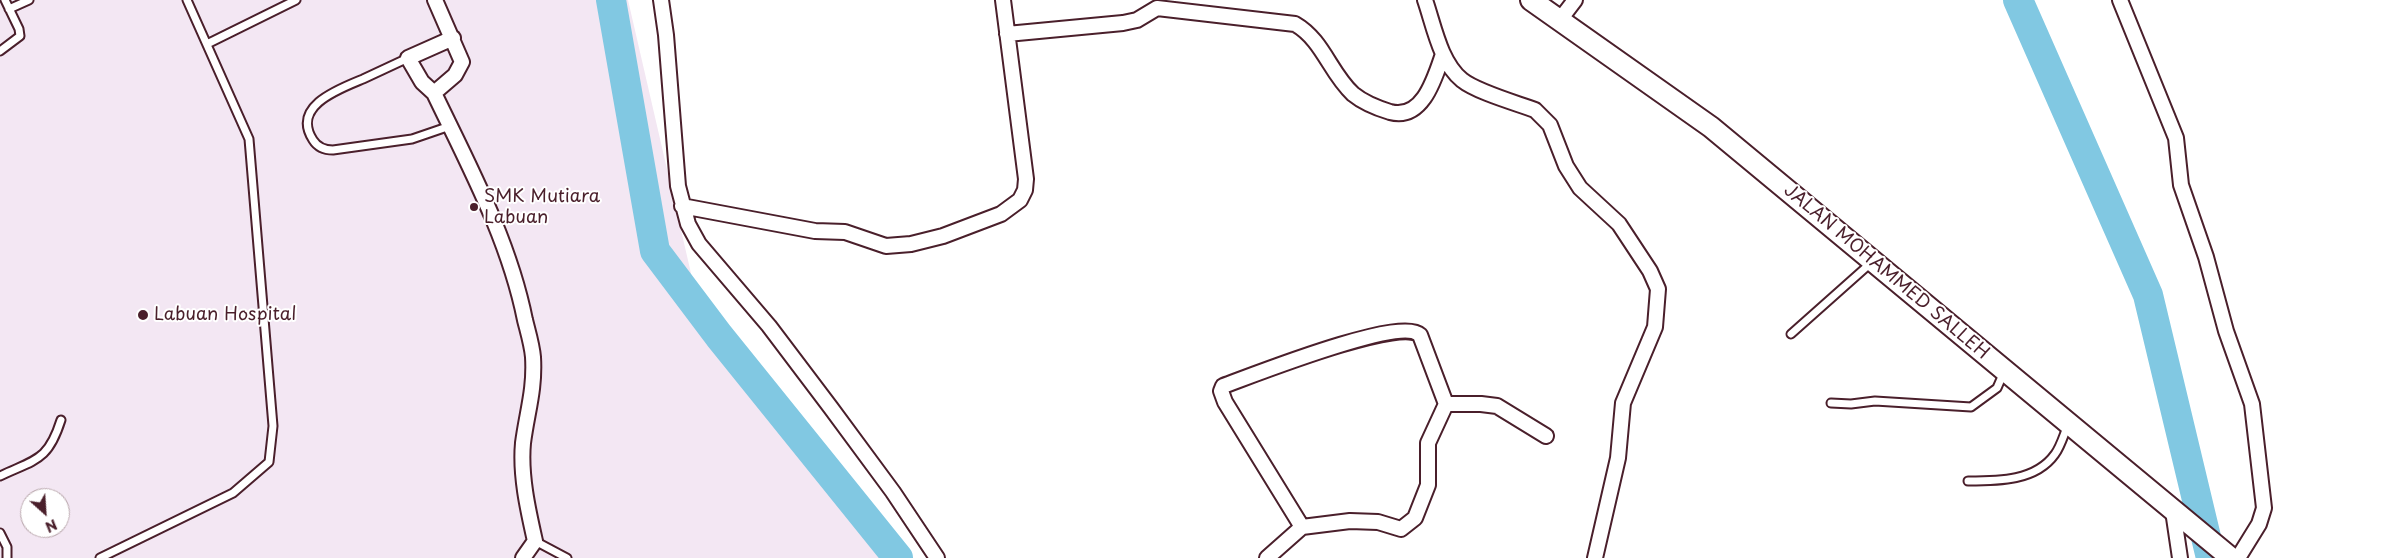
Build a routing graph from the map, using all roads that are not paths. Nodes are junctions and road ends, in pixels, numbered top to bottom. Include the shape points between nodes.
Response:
1 (5, 0) edge
2 (29, 0) edge
3 (187, 0) edge
4 (296, 0) edge
5 (435, 0) edge
6 (660, 0) edge
7 (1002, 0) edge
8 (1425, 0) edge
9 (1531, 0) edge
10 (1575, 0) edge
11 (2120, 0) edge
12 (0, 3) edge
13 (9, 9) junction
14 (1559, 21) junction
15 (1007, 34) junction
16 (453, 38) junction
17 (207, 44) junction
18 (0, 51) edge
19 (1443, 54) junction
20 (408, 58) junction
21 (434, 93) junction
22 (450, 126) junction
23 (682, 206) junction
24 (1872, 262) junction
25 (1791, 334) dead end
26 (2004, 371) junction
27 (1831, 403) dead end
28 (1446, 404) junction
29 (60, 420) dead end
30 (2068, 424) junction
31 (1546, 436) dead end
32 (0, 476) edge
33 (1968, 481) dead end
34 (2176, 514) junction
35 (1302, 527) junction
36 (0, 534) edge
37 (535, 541) junction
38 (7, 558) edge
39 (100, 558) edge
40 (523, 558) edge
41 (567, 558) edge
42 (937, 558) edge
43 (1267, 558) edge
44 (1595, 558) edge
45 (2180, 558) edge
46 (2231, 558) edge
47 (2238, 558) edge

1 - 12 lane
1 - 13 lane
2 - 13 lane
3 - 17 lane
4 - 17 lane
5 - 16 street
6 - 23 street
7 - 15 street
8 - 19 street
9 - 14 main road, JALAN MOHAMMED SALLEH
10 - 14 street
11 - 47 street via 2176,138 2181,185 2252,404 2264,508 2259,524
13 - 18 lane via 20,36
14 - 24 main road, JALAN MOHAMMED SALLEH via 1711,127
15 - 19 street via 1123,23 1137,20 1157,8 1295,24 1312,36 1352,93 1376,107 1399,114 1409,112 1420,103 1434,80
15 - 23 street via 1026,179 1020,200 1001,214 942,236 886,246 845,232 815,231
16 - 20 street
16 - 21 street via 460,56 460,67
17 - 39 lane via 249,139 272,426 269,462 233,492
19 - 44 street via 1463,81 1535,110 1550,124 1566,166 1580,188 1619,224 1658,289 1655,326 1623,403 1618,458
20 - 21 street via 422,82
20 - 22 lane via 326,96 313,107 308,117 312,139 325,150 333,150 412,139
21 - 22 street
22 - 37 street via 510,263 533,356 533,391 523,444 525,491
23 - 42 street via 699,244 775,334 893,492
24 - 25 lane
24 - 26 main road, JALAN MOHAMMED SALLEH
26 - 27 lane via 1997,388 1970,406 1875,401
26 - 30 main road, JALAN MOHAMMED SALLEH
28 - 31 street via 1497,406
28 - 35 street via 1428,443 1428,485 1415,518 1409,524 1401,529 1378,522 1350,521
28 - 35 street via 1420,335 1409,330 1377,335 1314,353 1223,386 1221,391 1225,402
29 - 32 lane via 55,437 44,455
30 - 33 lane via 2056,452 2039,468 1997,481
30 - 34 main road, JALAN MOHAMMED SALLEH
34 - 45 street
34 - 46 main road, JALAN MOHAMMED SALLEH
35 - 43 street
36 - 38 lane via 7,547
37 - 40 street
37 - 41 lane

